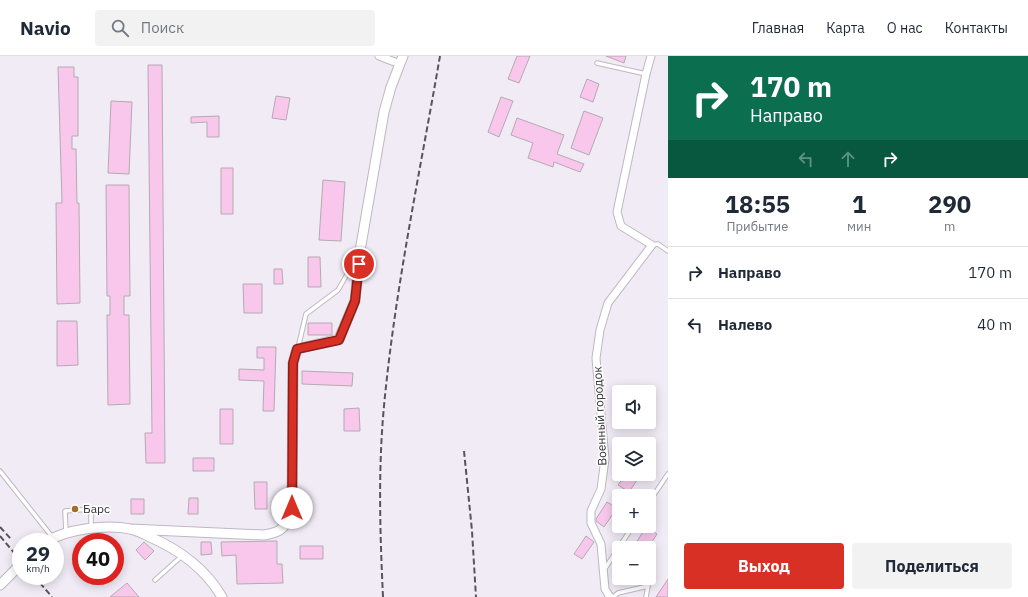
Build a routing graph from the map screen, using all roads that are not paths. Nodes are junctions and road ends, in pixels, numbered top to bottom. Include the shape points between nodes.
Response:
1 (379, 56) edge
2 (651, 56) edge
3 (402, 60) edge
4 (597, 63) dead end
5 (646, 74) junction
6 (652, 245) junction
7 (360, 251) junction
8 (668, 251) edge
9 (297, 349) junction
10 (0, 471) edge
11 (668, 474) edge
12 (656, 492) edge
13 (91, 529) junction
14 (130, 529) junction
15 (45, 533) edge
16 (66, 533) joint
17 (628, 533) edge
18 (183, 554) junction
19 (603, 571) junction
20 (12, 573) edge
21 (155, 580) dead end
22 (0, 585) edge
23 (222, 597) edge
24 (610, 597) edge
25 (613, 597) edge
26 (646, 597) edge

1 - 3 street
2 - 5 street
3 - 7 street via 384,112
4 - 5 lane
5 - 6 street via 617,212 621,226
6 - 8 lane via 658,244
6 - 19 street, Военный городок via 608,303 600,330 596,358 605,459 601,489 591,511 591,523 601,544
7 - 9 lane via 338,290 306,314
7 - 9 street via 355,301 339,340
9 - 14 street via 293,363 292,508 286,526 277,533 264,535
10 - 15 lane
11 - 12 lane
13 - 14 street
13 - 16 street
13 - 16 lane via 91,509 65,511
14 - 18 street via 163,542
17 - 19 lane
18 - 21 lane
18 - 23 street via 200,568
19 - 24 street, Военный городок via 605,589
20 - 22 street
25 - 26 lane via 618,593 648,586

